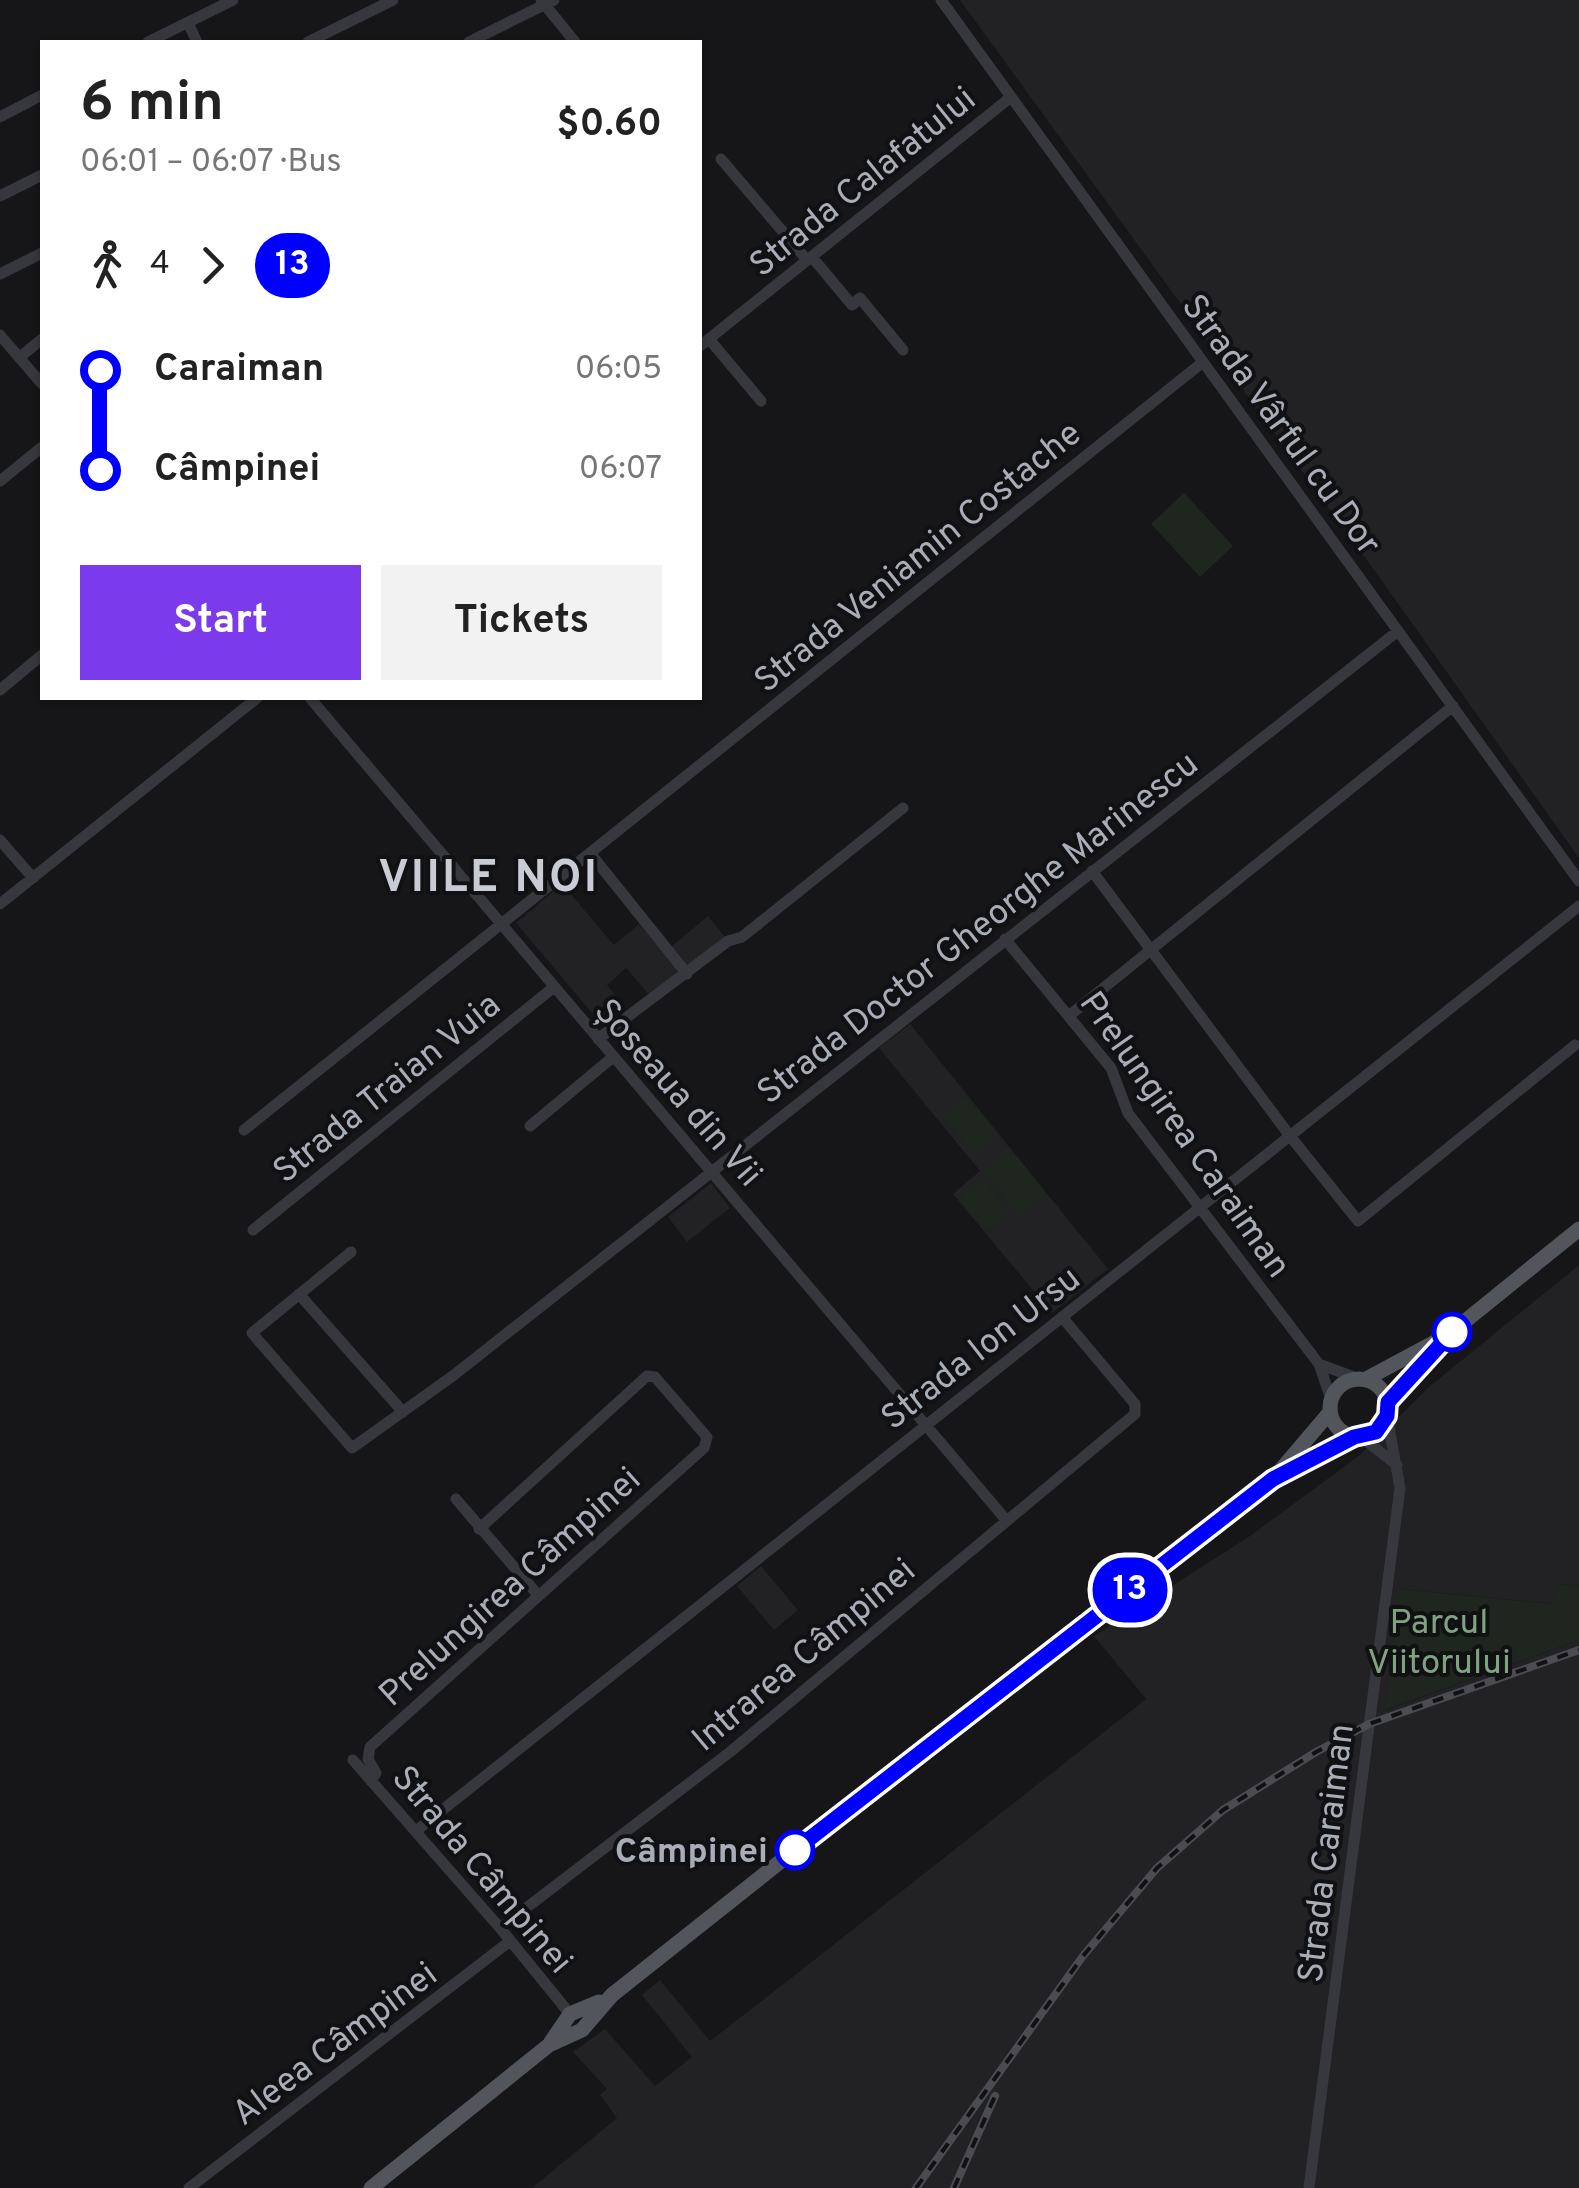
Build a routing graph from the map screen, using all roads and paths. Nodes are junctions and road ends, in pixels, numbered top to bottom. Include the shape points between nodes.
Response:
1 (233, 0) edge
2 (394, 0) edge
3 (941, 0) edge
4 (546, 2) edge
5 (188, 23) junction
6 (494, 37) edge
7 (152, 40) edge
8 (196, 40) edge
9 (312, 40) edge
10 (573, 40) edge
11 (40, 97) edge
12 (1012, 97) junction
13 (0, 117) edge
14 (721, 159) dead end
15 (40, 176) edge
16 (0, 196) edge
17 (40, 254) edge
18 (809, 258) junction
19 (0, 274) edge
20 (0, 335) edge
21 (40, 341) edge
22 (704, 342) edge
23 (903, 350) dead end
24 (20, 357) junction
25 (1204, 362) junction
26 (40, 382) edge
27 (761, 401) dead end
28 (40, 448) edge
29 (0, 481) edge
30 (1398, 630) junction
31 (40, 657) edge
32 (0, 690) edge
33 (254, 700) edge
34 (312, 700) edge
35 (1453, 706) junction
36 (902, 808) dead end
37 (0, 840) edge
38 (590, 853) junction
39 (1092, 871) junction
40 (32, 878) junction
41 (1579, 881) edge
42 (0, 904) edge
43 (1579, 906) edge
44 (502, 923) junction
45 (1005, 939) junction
46 (1153, 951) junction
47 (687, 974) junction
48 (554, 987) junction
49 (1070, 1015) junction
50 (598, 1040) junction
51 (1575, 1045) dead end
52 (613, 1058) junction
53 (530, 1126) dead end
54 (244, 1130) dead end
55 (1290, 1136) junction
56 (712, 1172) junction
57 (1200, 1208) junction
58 (253, 1230) dead end
59 (1579, 1230) edge
60 (351, 1252) dead end
61 (300, 1294) junction
62 (1062, 1318) junction
63 (1448, 1335) junction
64 (1319, 1364) junction
65 (1363, 1379) junction
66 (1330, 1406) junction
67 (1387, 1409) junction
68 (403, 1412) junction
69 (927, 1425) junction
70 (1357, 1437) junction
71 (1397, 1465) junction
72 (1273, 1479) junction
73 (456, 1499) dead end
74 (1007, 1521) junction
75 (479, 1529) junction
76 (538, 1595) junction
77 (353, 1760) dead end
78 (371, 1781) junction
79 (416, 1831) junction
80 (500, 1928) junction
81 (510, 1941) junction
82 (575, 2021) junction
83 (189, 2188) edge
84 (371, 2188) edge
85 (1309, 2188) edge

1 - 5 street
2 - 9 street
3 - 12 street, Strada Vârful cu Dor
4 - 6 street
4 - 10 street
5 - 7 street
5 - 8 street
11 - 13 street
12 - 18 street, Strada Calafatului
12 - 25 street, Strada Vârful cu Dor
14 - 18 street
15 - 16 street
17 - 19 street
18 - 22 street, Strada Calafatului
18 - 23 street via 852,305 860,298
20 - 24 street
21 - 24 street
22 - 27 street
24 - 26 street
25 - 30 street, Strada Vârful cu Dor
25 - 38 street, Strada Veniamin Costache
28 - 29 street
30 - 35 street, Strada Vârful cu Dor
30 - 39 street, Strada Doctor Gheorghe Marinescu
31 - 32 street
33 - 40 street
34 - 44 street, Șoseaua din Vii
35 - 41 street, Strada Vârful cu Dor
35 - 46 street
36 - 47 street
37 - 40 street
38 - 44 street, Strada Veniamin Costache
38 - 47 street
39 - 45 street, Strada Doctor Gheorghe Marinescu
39 - 46 street
40 - 42 street
43 - 55 street, Strada Ion Ursu
44 - 48 street, Șoseaua din Vii
44 - 54 street, Strada Veniamin Costache
45 - 49 street, Prelungirea Caraiman
45 - 56 street, Strada Doctor Gheorghe Marinescu
46 - 49 street
46 - 55 street
47 - 50 street
48 - 50 street, Șoseaua din Vii
48 - 58 street, Strada Traian Vuia
49 - 57 street, Prelungirea Caraiman via 1111,1068 1128,1113
50 - 52 street, Șoseaua din Vii
51 - 55 street via 1358,1221
52 - 53 street
52 - 56 street, Șoseaua din Vii
55 - 57 street, Strada Ion Ursu
56 - 68 street, Strada Doctor Gheorghe Marinescu
56 - 69 street, Șoseaua din Vii
57 - 62 street, Strada Ion Ursu
57 - 64 street, Prelungirea Caraiman
59 - 63 main road
60 - 61 street
61 - 68 street
61 - 68 street, Strada Doctor Gheorghe Marinescu via 252,1333 352,1448
62 - 69 street, Strada Ion Ursu
62 - 74 street, Intrarea Câmpinei via 1134,1404 1135,1414
63 - 65 main road
63 - 67 main road
64 - 65 street
64 - 66 street, Prelungirea Caraiman
65 - 66 main road via 1340,1385
65 - 67 main road via 1383,1391
66 - 70 main road via 1338,1429
66 - 72 main road
67 - 70 main road via 1376,1432
67 - 71 street, Strada Caraiman
69 - 74 street, Șoseaua din Vii
69 - 79 street, Strada Ion Ursu
70 - 71 street
70 - 72 main road
71 - 85 street, Strada Caraiman via 1397,1509
72 - 82 main road
73 - 75 street
74 - 80 street, Intrarea Câmpinei via 730,1752
75 - 76 street
75 - 76 street, Prelungirea Câmpinei via 648,1376 656,1377 707,1437 704,1448
76 - 78 street, Prelungirea Câmpinei via 370,1747 376,1772
77 - 78 street, Strada Câmpinei
78 - 79 street, Strada Câmpinei
79 - 80 street, Strada Câmpinei
80 - 81 street, Strada Câmpinei
81 - 82 street, Strada Câmpinei
81 - 83 street, Aleea Câmpinei
82 - 84 main road

